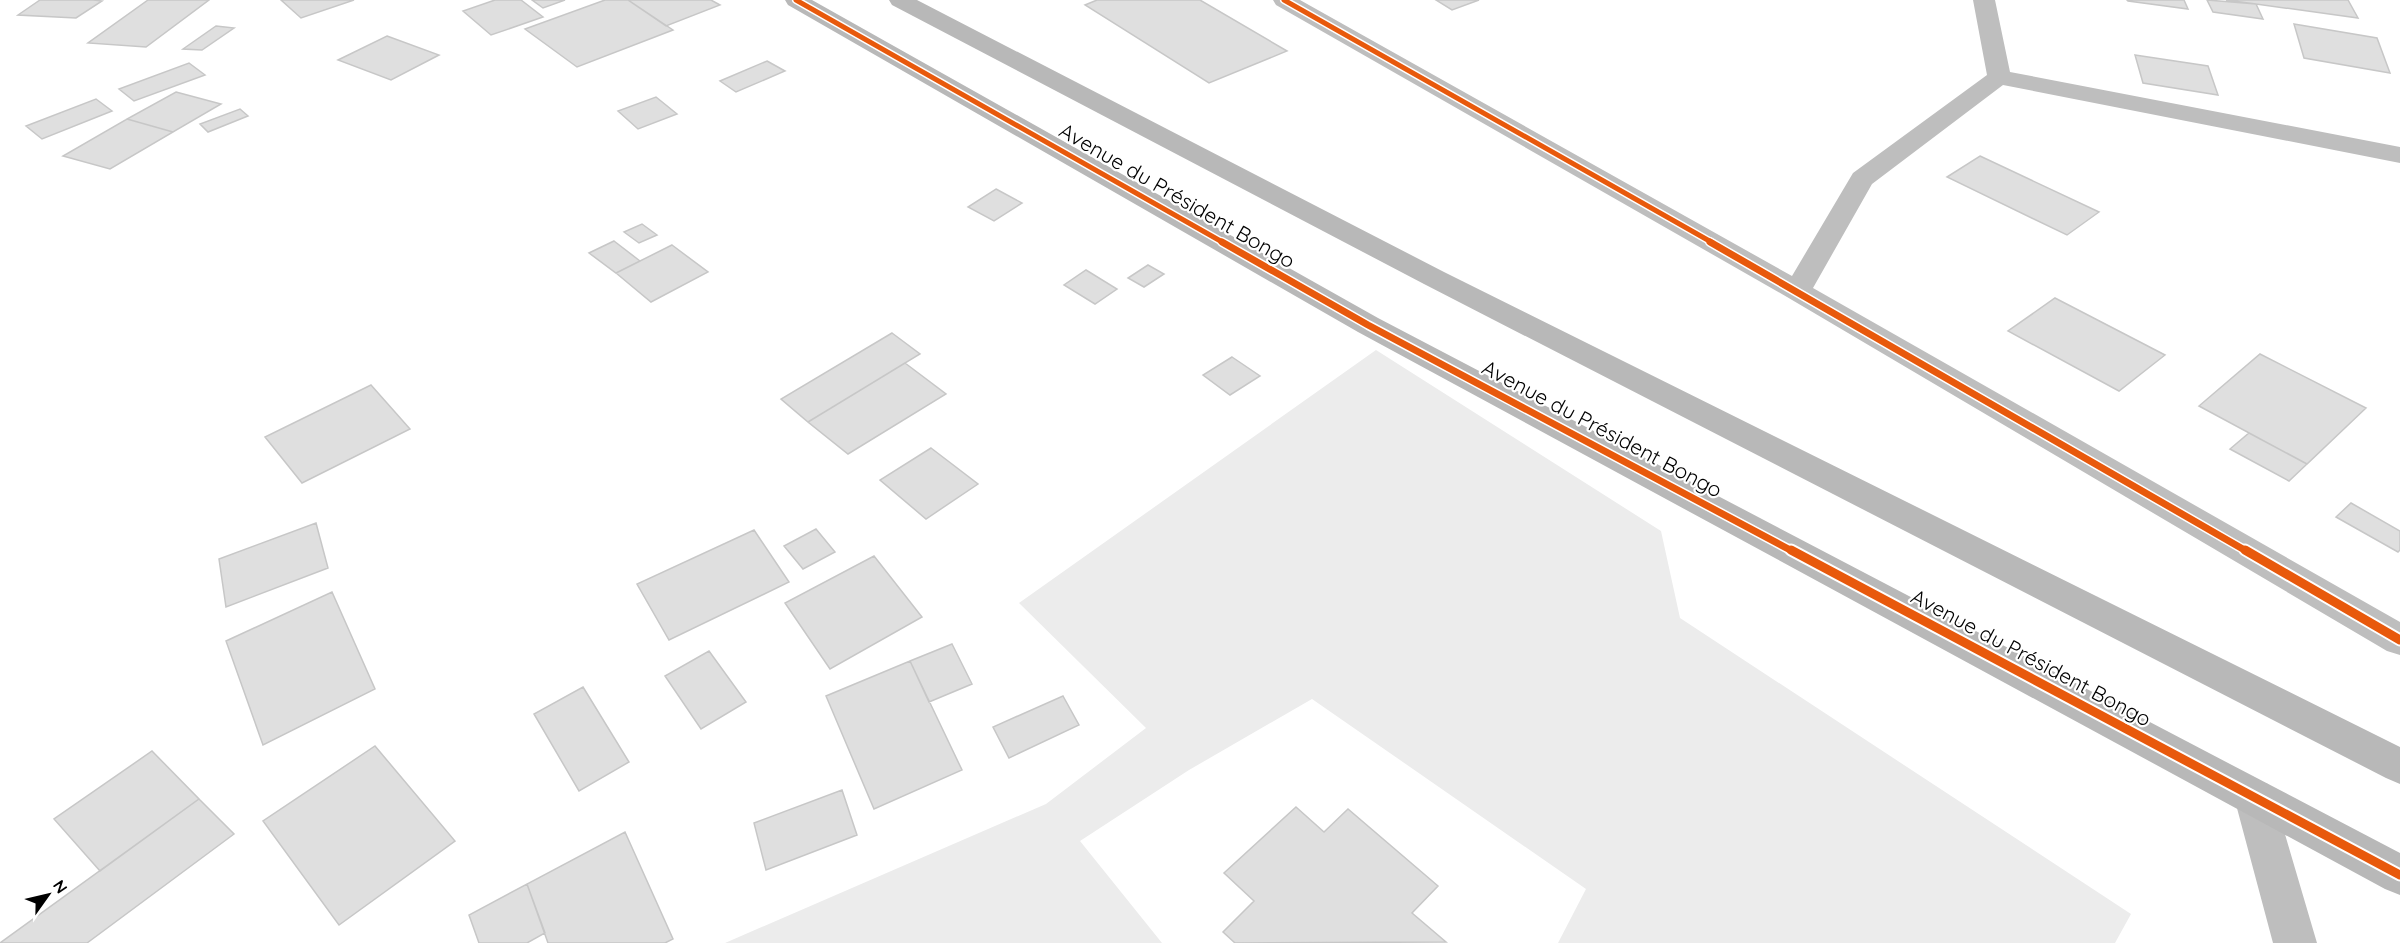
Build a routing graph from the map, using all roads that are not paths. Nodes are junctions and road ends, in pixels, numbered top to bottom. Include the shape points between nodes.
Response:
1 (796, 0) edge
2 (900, 0) edge
3 (1284, 0) edge
4 (1984, 0) edge
5 (1999, 77) junction
6 (2400, 155) edge
7 (1797, 291) junction
8 (2400, 640) edge
9 (2400, 766) edge
10 (2254, 797) junction
11 (2400, 875) edge
12 (2295, 943) edge

1 - 10 street, Avenue du Président Bongo via 1368,325
2 - 9 street, Avenue du Président Bongo via 1434,278
3 - 7 street
4 - 5 street
5 - 6 street
5 - 7 street via 1862,179
7 - 8 street
10 - 11 street, Avenue du Président Bongo
10 - 12 street

